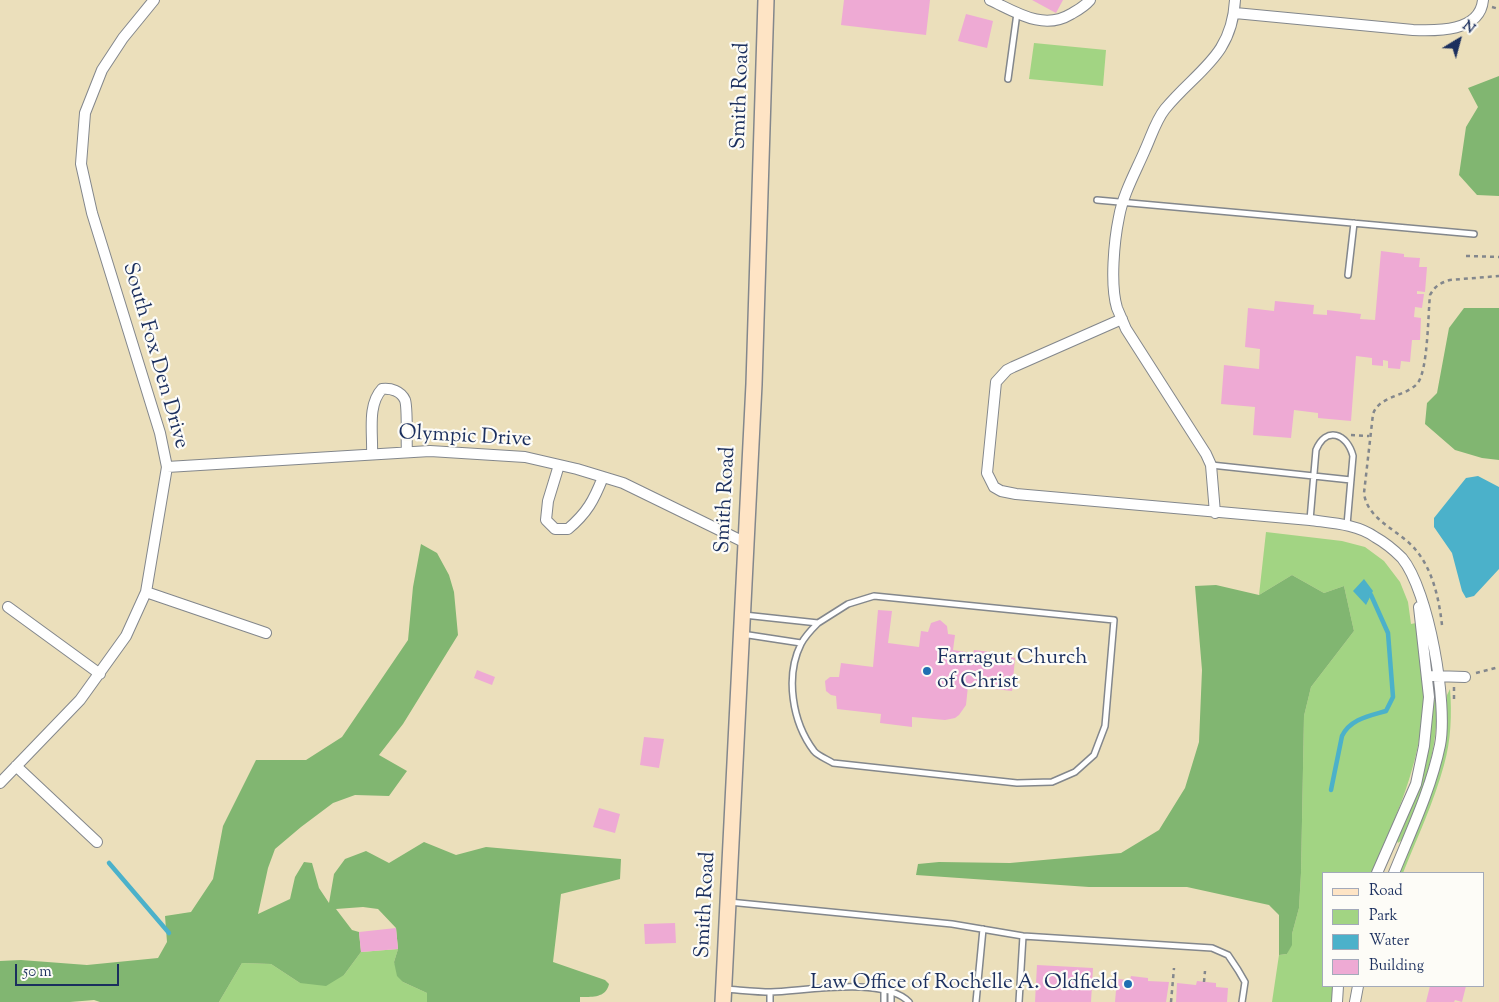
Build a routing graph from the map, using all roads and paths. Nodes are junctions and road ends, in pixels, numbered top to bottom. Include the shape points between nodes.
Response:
1 (154, 0) edge
2 (766, 0) edge
3 (990, 0) edge
4 (1090, 0) edge
5 (1235, 0) edge
6 (1483, 0) edge
7 (1017, 13) junction
8 (1234, 13) junction
9 (1008, 79) dead end
10 (1097, 200) dead end
11 (1124, 202) junction
12 (1354, 223) junction
13 (1474, 234) dead end
14 (1466, 256) dead end
15 (1499, 257) edge
16 (1348, 275) dead end
17 (1499, 276) edge
18 (1122, 318) junction
19 (1351, 434) dead end
20 (1370, 436) junction
21 (407, 452) junction
22 (372, 454) junction
23 (559, 465) junction
24 (1211, 465) junction
25 (167, 467) junction
26 (1313, 476) junction
27 (603, 477) junction
28 (1351, 480) junction
29 (1214, 512) junction
30 (1310, 520) junction
31 (1347, 526) junction
32 (746, 543) junction
33 (1419, 589) junction
34 (146, 592) junction
35 (8, 607) dead end
36 (742, 615) junction
37 (818, 623) junction
38 (1443, 628) dead end
39 (266, 633) dead end
40 (742, 634) junction
41 (801, 643) junction
42 (1499, 667) edge
43 (100, 674) junction
44 (1427, 676) junction
45 (1438, 676) junction
46 (1451, 676) junction
47 (1465, 676) joint
48 (1454, 706) dead end
49 (16, 766) junction
50 (0, 783) edge
51 (98, 842) dead end
52 (1387, 851) junction
53 (1401, 857) junction
54 (1377, 872) edge
55 (1394, 872) edge
56 (728, 902) junction
57 (983, 930) junction
58 (1024, 936) junction
59 (1174, 968) dead end
60 (1205, 971) dead end
61 (1204, 982) dead end
62 (1338, 987) edge
63 (1358, 987) edge
64 (884, 990) junction
65 (770, 992) junction
66 (891, 992) junction
67 (724, 996) edge
68 (900, 999) edge
69 (770, 1002) edge
70 (884, 1002) edge
71 (891, 1002) edge
72 (909, 1002) edge
73 (976, 1002) edge
74 (1019, 1002) edge
75 (1171, 1002) edge
76 (1242, 1002) edge
77 (1337, 1002) edge
78 (1355, 1002) edge

1 - 25 street, South Fox Den Drive via 102,70 85,113 81,164 92,213 160,433
2 - 32 street, Smith Road
3 - 7 street
4 - 7 street via 1064,19 1050,22
5 - 8 street
6 - 8 street via 1478,16 1467,23 1432,30
7 - 9 lane
8 - 11 street via 1232,27 1215,57 1166,108
10 - 11 lane
11 - 12 lane
11 - 18 street via 1119,216 1114,266 1117,306
12 - 13 lane
12 - 16 lane
14 - 15 path
17 - 20 path via 1450,280 1434,288 1430,295 1420,380 1375,408
18 - 24 street
18 - 29 street via 1013,366 1000,377 996,382 987,468 990,482 1001,491 1016,494
19 - 20 path
20 - 38 path via 1364,493 1367,506 1422,558 1438,597
21 - 22 street, Olympic Drive
21 - 22 street via 405,401 399,392 390,388 382,389 373,407
21 - 23 street, Olympic Drive via 525,457
22 - 25 street, Olympic Drive
23 - 27 street, Olympic Drive
23 - 27 street via 546,520 555,529 568,530 581,518 592,503
24 - 26 lane
24 - 29 street
25 - 34 street, South Fox Den Drive
26 - 28 lane
26 - 28 lane via 1319,444 1335,435 1341,436 1351,447
26 - 30 lane
27 - 32 street, Olympic Drive via 623,482
28 - 31 lane
29 - 30 street
30 - 31 street
31 - 33 street via 1374,536 1402,559
32 - 36 street, Smith Road
33 - 44 street
33 - 45 street via 1431,632
34 - 39 street
34 - 43 street, South Fox Den Drive via 126,636
35 - 43 street
36 - 37 lane
36 - 40 street, Smith Road
37 - 41 lane
37 - 41 lane via 848,604 874,596 1114,620 1105,726 1094,755 1075,772 1052,782 1018,783 833,763 815,752 800,727 792,678
40 - 41 lane
40 - 56 street, Smith Road
42 - 47 path
43 - 49 street, South Fox Den Drive via 80,700
44 - 45 street
44 - 52 street via 1429,697 1416,784
45 - 46 street
45 - 53 street via 1442,702 1440,743 1430,785
46 - 47 street
46 - 48 path
49 - 50 street, South Fox Den Drive
49 - 51 street
52 - 53 street
52 - 54 street
53 - 55 street
56 - 57 lane via 952,924
56 - 67 street, Smith Road
57 - 58 lane
57 - 73 lane
58 - 74 lane
58 - 76 lane via 1212,948 1228,956 1245,982
59 - 75 path
60 - 61 path
62 - 77 street
63 - 78 street
64 - 65 lane via 842,986
64 - 66 lane
64 - 70 lane
65 - 67 lane
65 - 69 lane
66 - 68 lane
66 - 71 lane
68 - 72 lane

